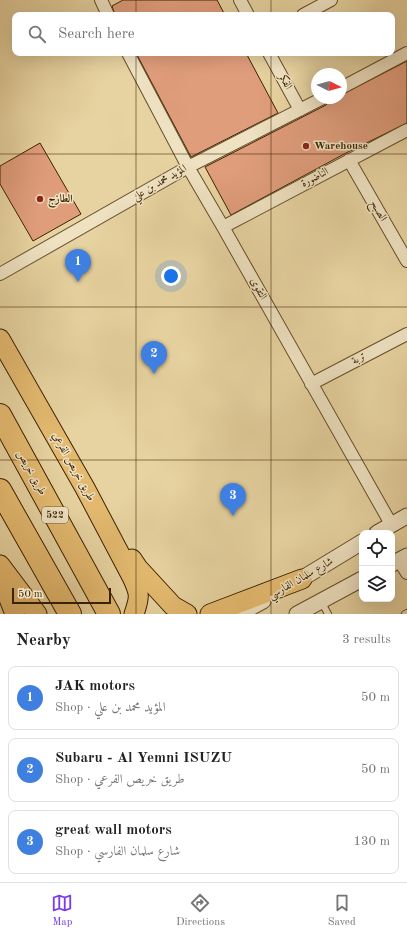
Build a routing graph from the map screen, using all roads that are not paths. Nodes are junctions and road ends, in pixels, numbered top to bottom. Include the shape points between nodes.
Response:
1 (101, 0) edge
2 (240, 0) edge
3 (331, 0) edge
4 (107, 12) edge
5 (246, 12) edge
6 (309, 12) edge
7 (407, 53) edge
8 (130, 56) edge
9 (271, 56) edge
10 (347, 85) edge
11 (312, 104) edge
12 (300, 110) junction
13 (407, 130) edge
14 (349, 160) junction
15 (188, 167) junction
16 (224, 227) junction
17 (407, 262) edge
18 (0, 274) edge
19 (407, 334) edge
20 (0, 339) edge
21 (311, 384) junction
22 (0, 415) edge
23 (85, 488) junction
24 (0, 490) edge
25 (407, 516) edge
26 (391, 524) junction
27 (381, 530) edge
28 (359, 544) edge
29 (399, 560) edge
30 (0, 565) edge
31 (407, 574) edge
32 (0, 575) edge
33 (302, 579) junction
34 (359, 581) edge
35 (137, 607) edge
36 (324, 607) edge
37 (15, 614) edge
38 (37, 614) edge
39 (70, 614) edge
40 (109, 614) edge
41 (187, 614) edge
42 (210, 614) edge
43 (239, 614) edge
44 (297, 614) edge

1 - 4 street
2 - 5 street
3 - 6 street
7 - 10 street
8 - 15 street, التقوى
9 - 12 street, الفكر
11 - 12 street, المؤيد محمد بن علي
12 - 15 street, المؤيد محمد بن علي
13 - 14 street, الناضورة
14 - 16 street, الناضورة
14 - 17 street, الصبح
15 - 16 street, التقوى
15 - 18 street, المؤيد محمد بن علي
16 - 21 street, التقوى
19 - 21 street, تربة
20 - 23 main road, طريق خريص الفرعي
21 - 26 street, التقوى
22 - 40 highway, طريق خريص / 522
23 - 35 main road, طريق خريص الفرعي via 132,577 137,589
23 - 41 main road via 138,568 173,606
24 - 39 highway
25 - 26 street
26 - 27 street
28 - 33 street, شارع سلمان الفارسي
29 - 31 street
30 - 38 main road
32 - 37 main road
33 - 42 main road
33 - 43 street, شارع سلمان الفارسي
34 - 36 street
36 - 44 street

